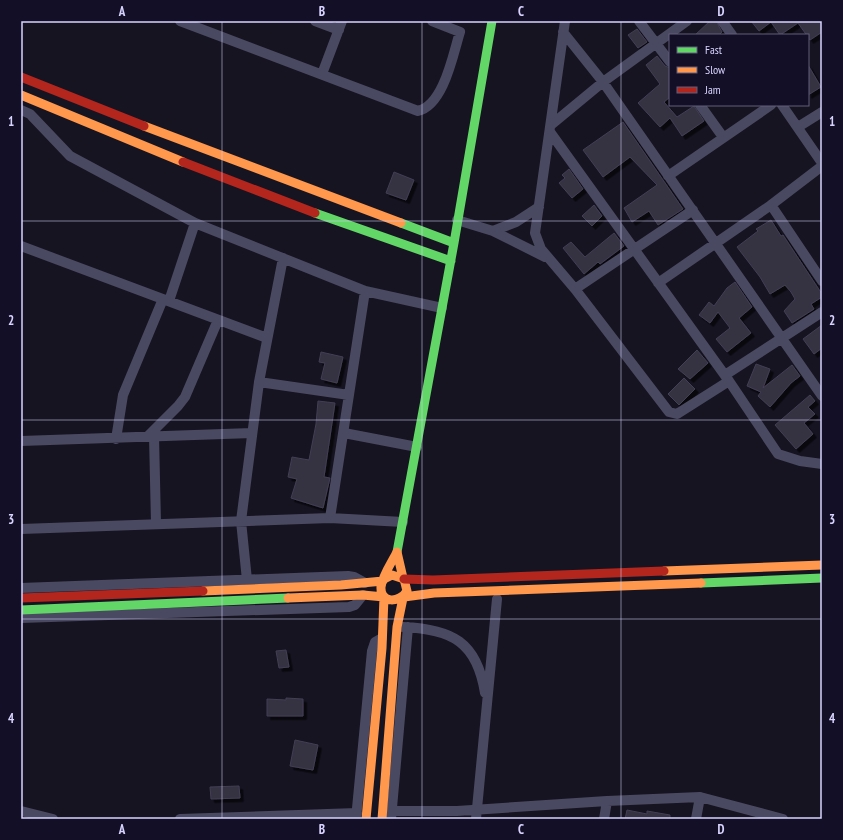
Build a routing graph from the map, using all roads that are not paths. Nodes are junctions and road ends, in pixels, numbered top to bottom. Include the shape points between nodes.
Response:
1 (180, 21) edge
2 (315, 21) edge
3 (432, 21) edge
4 (492, 21) edge
5 (565, 21) edge
6 (639, 21) edge
7 (687, 21) edge
8 (722, 21) edge
9 (340, 26) edge
10 (563, 32) junction
11 (731, 34) edge
12 (656, 43) junction
13 (669, 61) edge
14 (322, 74) junction
15 (21, 77) edge
16 (603, 82) junction
17 (21, 95) edge
18 (701, 106) edge
19 (770, 106) edge
20 (783, 106) edge
21 (21, 110) edge
22 (822, 112) edge
23 (550, 128) junction
24 (798, 128) junction
25 (723, 137) junction
26 (822, 163) edge
27 (822, 166) edge
28 (668, 176) junction
29 (771, 205) junction
30 (539, 207) junction
31 (693, 210) junction
32 (457, 220) junction
33 (196, 223) junction
34 (493, 231) junction
35 (454, 243) junction
36 (716, 243) junction
37 (21, 246) edge
38 (635, 250) junction
39 (282, 258) junction
40 (548, 258) junction
41 (450, 261) junction
42 (822, 281) edge
43 (658, 283) junction
44 (576, 290) junction
45 (365, 291) junction
46 (166, 300) junction
47 (442, 308) junction
48 (822, 312) edge
49 (218, 320) junction
50 (267, 338) junction
51 (782, 339) junction
52 (727, 378) junction
53 (259, 382) junction
54 (820, 390) edge
55 (349, 395) junction
56 (252, 433) junction
57 (344, 433) junction
58 (151, 436) junction
59 (116, 439) junction
60 (21, 441) edge
61 (416, 447) junction
62 (822, 464) edge
63 (330, 518) junction
64 (241, 521) junction
65 (403, 522) junction
66 (156, 523) junction
67 (21, 529) edge
68 (397, 552) junction
69 (822, 565) edge
70 (403, 578) junction
71 (822, 578) edge
72 (248, 580) junction
73 (383, 580) junction
74 (366, 583) junction
75 (21, 588) edge
76 (363, 595) junction
77 (384, 597) junction
78 (404, 597) junction
79 (21, 598) edge
80 (497, 599) dead end
81 (21, 610) edge
82 (21, 618) edge
83 (397, 626) junction
84 (408, 627) junction
85 (382, 638) junction
86 (487, 701) junction
87 (700, 797) junction
88 (607, 801) junction
89 (21, 811) edge
90 (391, 815) edge
91 (477, 815) edge
92 (357, 816) edge
93 (53, 819) edge
94 (180, 819) edge
95 (366, 819) edge
96 (382, 819) edge
97 (604, 819) edge
98 (696, 819) edge
99 (783, 819) edge

1 - 14 street
2 - 9 street
3 - 14 street via 460,32 440,93 432,104 418,112
4 - 32 main road
5 - 10 street
6 - 12 street
7 - 12 street
8 - 11 street
9 - 14 street
10 - 16 street
10 - 23 street
12 - 13 street
12 - 16 street
15 - 35 main road via 195,147
16 - 23 street
16 - 28 street
17 - 41 main road via 188,164
18 - 25 street
19 - 25 street
20 - 24 street
21 - 33 street via 30,114 70,156
22 - 24 street
23 - 30 street
23 - 38 street
24 - 26 street
25 - 28 street
27 - 29 street
28 - 31 street
29 - 36 street
29 - 42 street
30 - 34 street via 516,222
30 - 40 street via 535,233 541,249
31 - 36 street
31 - 38 street
32 - 34 street
32 - 35 main road
33 - 39 street
33 - 46 street
34 - 40 street
35 - 41 main road
36 - 43 street
36 - 51 street
37 - 46 street
38 - 43 street
38 - 44 street
39 - 45 street
39 - 50 street
40 - 44 street
41 - 47 main road
43 - 52 street
44 - 52 street via 672,414 677,414
45 - 47 street
45 - 55 street
46 - 49 street
46 - 59 street via 124,395
47 - 61 main road
48 - 51 street
49 - 50 street
49 - 58 street via 185,397
50 - 53 street
51 - 52 street
51 - 54 street
52 - 62 street via 778,454
53 - 55 street
53 - 56 street
55 - 57 street
56 - 58 street
56 - 64 street
57 - 61 street
57 - 63 street
58 - 59 street
58 - 66 street
59 - 60 street
61 - 65 main road
63 - 64 street
63 - 65 street
64 - 66 street
64 - 72 street
65 - 68 main road
66 - 67 street
68 - 70 main road
68 - 73 main road
69 - 70 main road via 433,580
70 - 73 main road via 392,575
70 - 78 main road via 408,586
71 - 78 main road via 434,593
72 - 74 street via 354,576
72 - 75 street
73 - 74 main road
73 - 77 main road via 381,587
74 - 79 main road
76 - 77 main road
76 - 81 main road
76 - 82 street via 350,607
77 - 78 main road via 395,601
77 - 85 main road
78 - 83 main road
80 - 86 street
83 - 84 street
83 - 96 main road
84 - 86 street via 422,628 450,637 467,647 476,662
84 - 90 street
85 - 92 street via 375,642 372,651
85 - 95 main road
86 - 91 street
87 - 88 street
87 - 98 street
87 - 99 street
88 - 91 street
88 - 97 street
89 - 93 street
90 - 91 street
92 - 94 street

